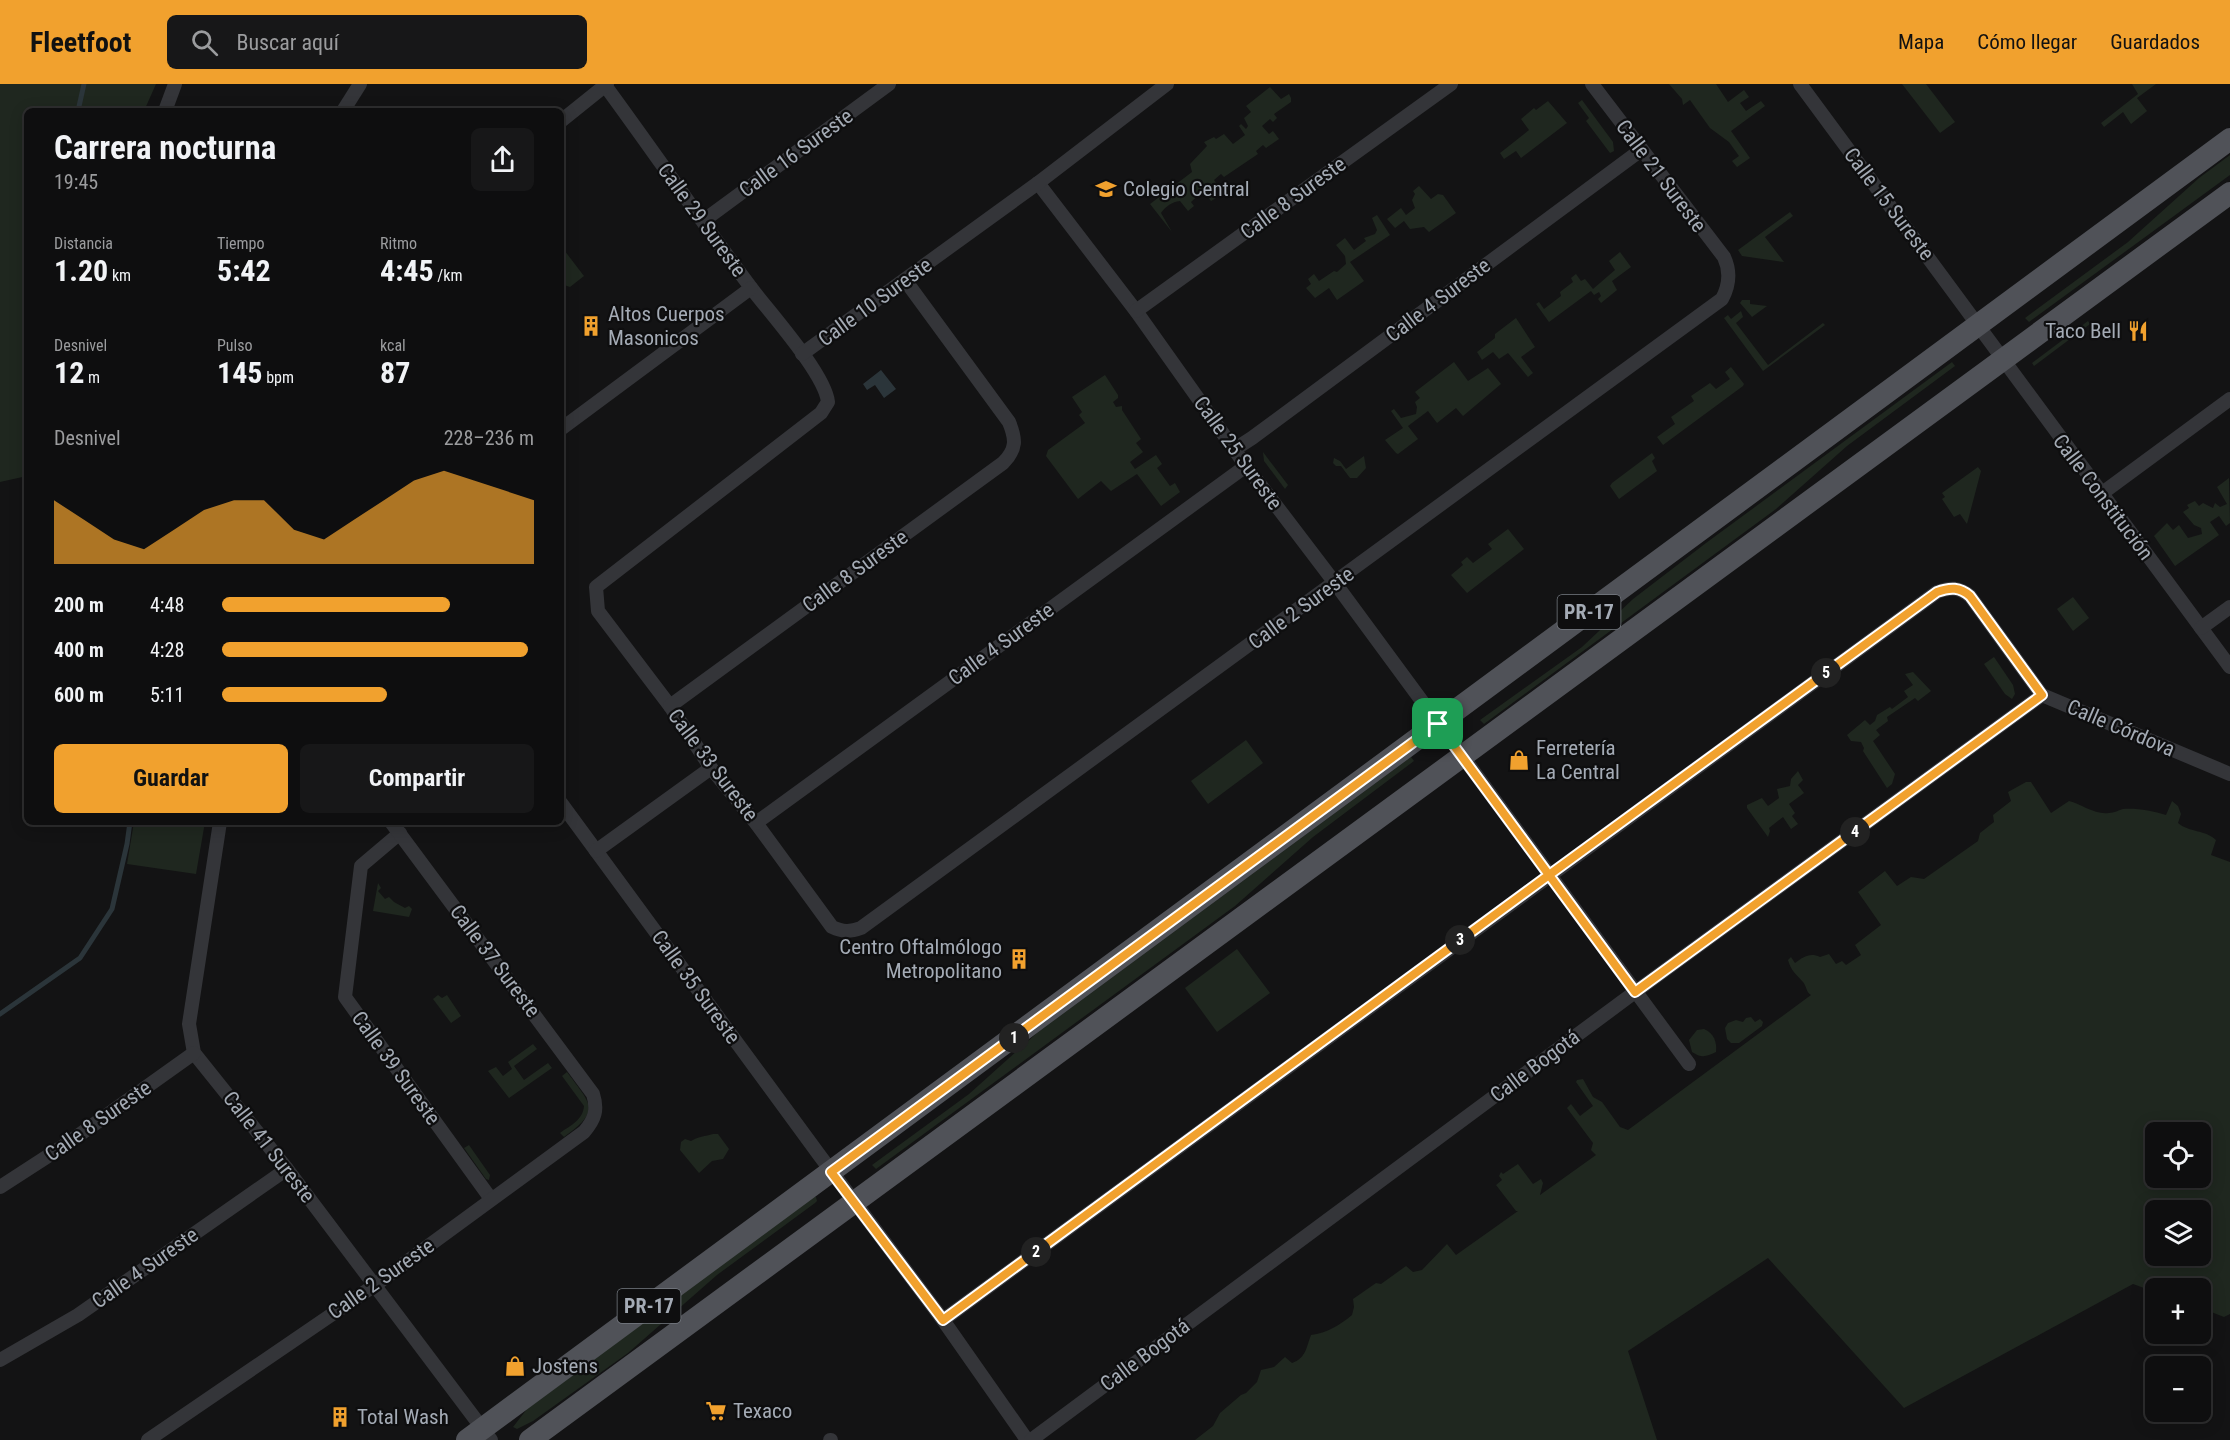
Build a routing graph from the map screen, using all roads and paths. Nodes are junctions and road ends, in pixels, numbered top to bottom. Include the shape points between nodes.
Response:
1 (175, 84) edge
2 (360, 84) edge
3 (889, 84) edge
4 (1167, 84) edge
5 (1450, 84) edge
6 (1592, 84) edge
7 (1800, 84) edge
8 (605, 85) edge
9 (166, 108) edge
10 (345, 108) edge
11 (564, 119) edge
12 (2230, 139) edge
13 (1641, 150) junction
14 (1038, 183) junction
15 (2230, 193) edge
16 (703, 221) junction
17 (1728, 268) joint
18 (905, 280) junction
19 (751, 288) junction
20 (1136, 311) junction
21 (1978, 325) junction
22 (802, 354) junction
23 (2002, 358) junction
24 (2230, 399) edge
25 (564, 427) edge
26 (1235, 449) junction
27 (1246, 466) junction
28 (2101, 494) junction
29 (1335, 583) junction
30 (601, 584) joint
31 (2230, 607) edge
32 (2201, 628) junction
33 (2230, 667) edge
34 (2042, 695) junction
35 (670, 706) junction
36 (1438, 724) junction
37 (1461, 756) junction
38 (711, 768) junction
39 (2230, 774) edge
40 (564, 807) edge
41 (756, 823) junction
42 (220, 825) edge
43 (395, 828) edge
44 (596, 851) junction
45 (1549, 875) junction
46 (852, 932) joint
47 (1635, 992) junction
48 (194, 1053) junction
49 (1689, 1064) dead end
50 (596, 1102) joint
51 (287, 1169) junction
52 (831, 1172) junction
53 (0, 1187) edge
54 (491, 1199) junction
55 (854, 1202) junction
56 (375, 1285) junction
57 (943, 1320) junction
58 (0, 1360) edge
59 (480, 1436) edge
60 (148, 1440) edge
61 (530, 1440) edge
62 (1029, 1440) edge

1 - 9 street
2 - 10 street
3 - 16 street, Calle 16 Sureste
4 - 14 street, Calle 10 Sureste
5 - 20 street, Calle 8 Sureste
6 - 13 street, Calle 21 Sureste
7 - 21 street, Calle 15 Sureste
8 - 11 street
8 - 16 street, Calle 29 Sureste
12 - 21 main road, PR-17
13 - 17 street, Calle 21 Sureste via 1724,257
13 - 26 street, Calle 4 Sureste
14 - 18 street, Calle 10 Sureste
14 - 20 street, Calle 25 Sureste
15 - 23 main road, PR-17
16 - 19 street, Calle 29 Sureste
17 - 29 street, Calle 2 Sureste via 1727,290 1714,306
18 - 22 street, Calle 10 Sureste
18 - 35 street, Calle 8 Sureste via 1009,422 1015,443 1010,456
19 - 22 street, Calle 29 Sureste
19 - 25 street
20 - 26 street, Calle 25 Sureste
21 - 23 street, Calle Constitución
21 - 36 main road, PR-17
22 - 30 street, Calle 10 Sureste via 825,388 828,402 821,413
23 - 28 street, Calle Constitución
23 - 37 main road, PR-17
24 - 28 street
26 - 27 street, Calle 25 Sureste
27 - 29 street, Calle 25 Sureste
27 - 41 street, Calle 4 Sureste
28 - 32 street, Calle Constitución
29 - 36 street, Calle 25 Sureste
29 - 46 street, Calle 2 Sureste
30 - 35 street, Calle 33 Sureste via 596,587 598,611
31 - 32 street
32 - 33 street, Calle Constitución
34 - 39 street, Calle Córdova
34 - 45 street, Calle Córdova via 1970,596 1953,588 1937,592
34 - 47 street, Calle Bogotá
35 - 38 street, Calle 33 Sureste
36 - 37 street, Calle 25 Sureste
36 - 52 main road, PR-17
37 - 45 street, Calle 25 Sureste
37 - 55 main road, PR-17
38 - 41 street, Calle 33 Sureste
38 - 44 street
40 - 44 street, Calle 35 Sureste
41 - 46 street, Calle 33 Sureste via 832,927
42 - 48 street, Calle 41 Sureste via 189,1024
43 - 50 street, Calle 37 Sureste
43 - 54 street, Calle 39 Sureste via 361,866 345,997
44 - 52 street, Calle 35 Sureste
45 - 47 street, Calle 25 Sureste
45 - 57 street
47 - 49 street, Calle 25 Sureste
47 - 62 street, Calle Bogotá
48 - 51 street, Calle 41 Sureste
48 - 53 street, Calle 8 Sureste
50 - 54 street, Calle 2 Sureste via 596,1112 584,1132
51 - 56 street, Calle 41 Sureste
51 - 58 street, Calle 4 Sureste via 78,1315
52 - 55 street, Calle 35 Sureste
52 - 59 main road, PR-17
54 - 56 street, Calle 2 Sureste
55 - 57 street, Calle 35 Sureste
55 - 61 main road, PR-17
56 - 59 street, Calle 41 Sureste
56 - 60 street, Calle 2 Sureste
57 - 62 street, Calle 35 Sureste

